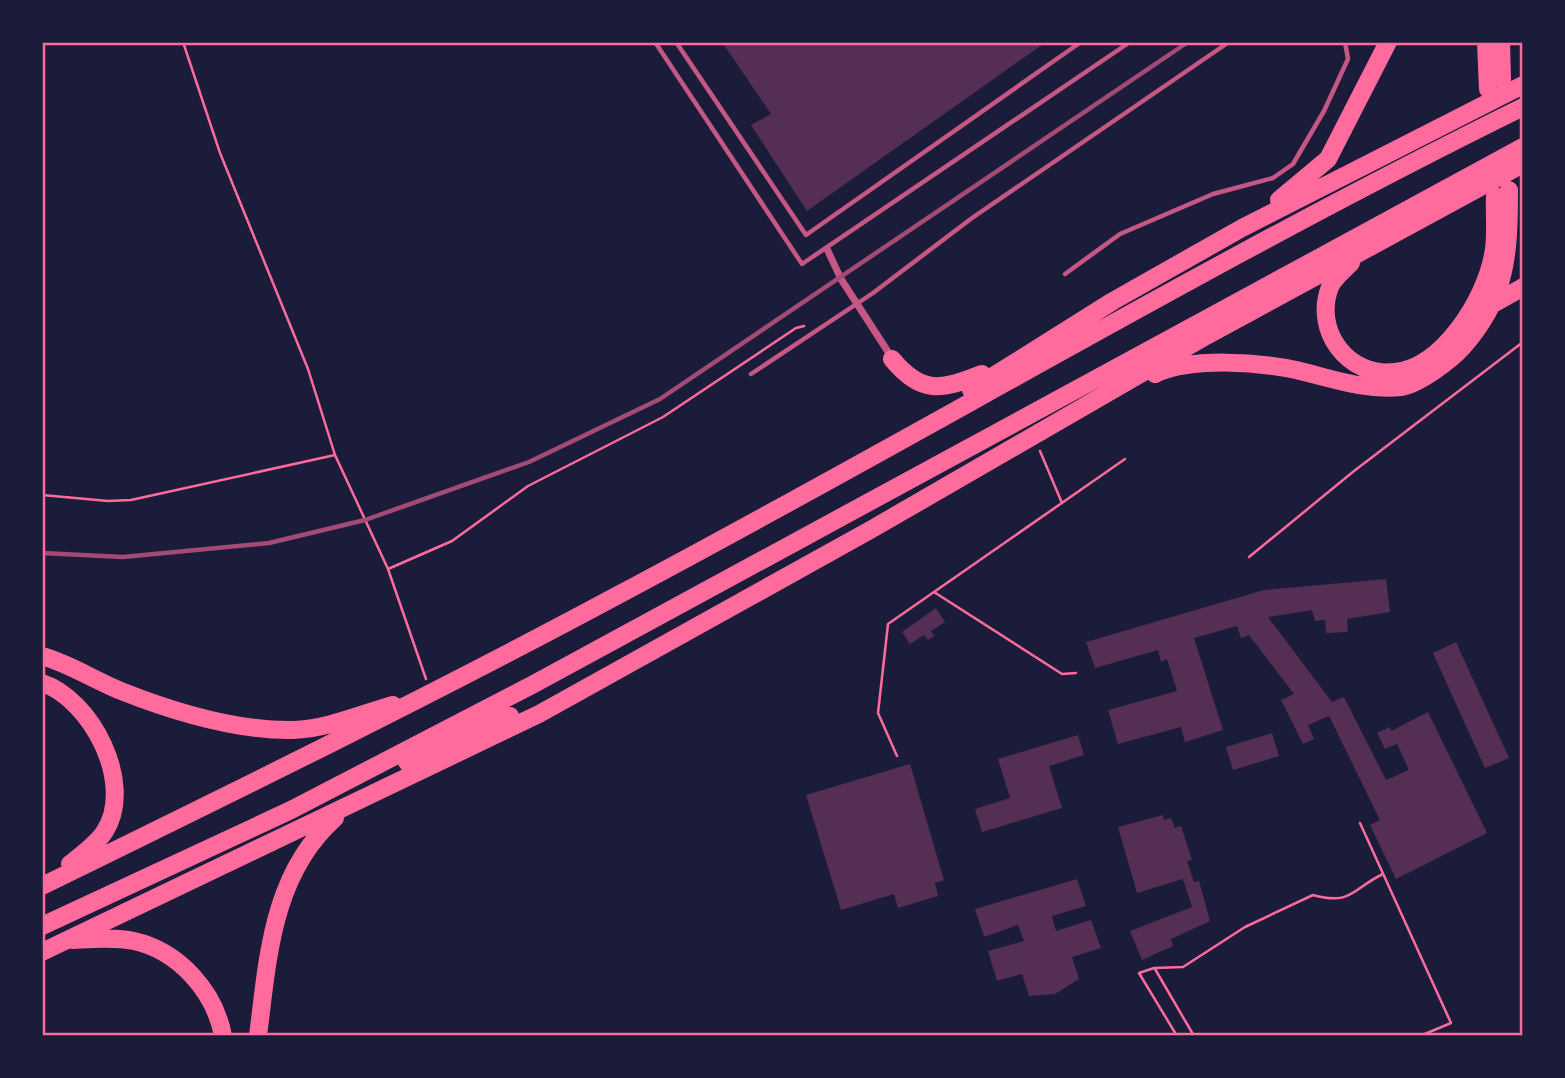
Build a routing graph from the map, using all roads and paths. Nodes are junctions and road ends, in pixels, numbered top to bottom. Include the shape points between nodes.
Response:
1 (183, 42) edge
2 (655, 42) edge
3 (676, 42) edge
4 (1081, 42) edge
5 (1130, 42) edge
6 (1229, 42) edge
7 (1345, 42) edge
8 (1388, 42) edge
9 (1486, 42) edge
10 (1502, 42) edge
11 (1523, 85) edge
12 (1523, 107) edge
13 (1523, 147) edge
14 (1523, 164) edge
15 (1242, 228) junction
16 (1516, 243) edge
17 (827, 249) junction
18 (1359, 254) junction
19 (1065, 274) dead end
20 (1523, 287) edge
21 (858, 303) junction
22 (1493, 304) junction
23 (809, 325) dead end
24 (1523, 342) edge
25 (892, 359) joint
26 (1011, 363) junction
27 (751, 374) dead end
28 (1101, 399) junction
29 (916, 432) junction
30 (1034, 437) junction
31 (335, 455) junction
32 (1125, 459) dead end
33 (42, 495) edge
34 (1062, 503) junction
35 (1249, 557) dead end
36 (388, 569) junction
37 (934, 592) junction
38 (42, 656) edge
39 (627, 664) junction
40 (1076, 673) dead end
41 (42, 683) edge
42 (427, 694) junction
43 (897, 756) dead end
44 (376, 794) junction
45 (291, 810) junction
46 (1360, 823) dead end
47 (1383, 874) junction
48 (42, 885) edge
49 (42, 926) edge
50 (66, 940) junction
51 (42, 952) edge
52 (1154, 968) junction
53 (223, 1036) edge
54 (258, 1036) edge
55 (1177, 1036) edge
56 (1194, 1036) edge
57 (1420, 1036) edge

1 - 31 path via 220,153 308,369
2 - 17 lane via 802,264
3 - 4 lane via 806,235
5 - 17 lane
6 - 21 lane via 972,218
7 - 19 lane via 1348,59 1293,164 1273,178 1213,194 1120,234
8 - 15 highway via 1328,159
9 - 10 highway via 1495,84
11 - 15 highway
12 - 29 highway
13 - 45 highway via 626,634
14 - 18 highway
15 - 26 highway
16 - 18 highway via 1502,193 1493,255 1470,313 1449,342 1426,361 1396,373 1373,371 1340,351 1328,333 1325,312 1330,285
16 - 22 highway
17 - 21 street
18 - 28 highway
20 - 22 highway
21 - 25 street
21 - 27 lane
22 - 28 highway via 1481,327 1450,362 1403,387 1361,386 1293,369 1220,362 1163,370
23 - 36 path via 796,328 663,417 528,486 452,541
24 - 35 path
25 - 26 highway via 919,384 932,387
26 - 29 highway
28 - 30 highway
29 - 42 highway via 620,595
30 - 34 path
30 - 39 highway
31 - 33 path via 131,499
31 - 36 path
32 - 34 path
34 - 37 path
36 - 42 path
37 - 40 path via 1062,674
37 - 43 path via 888,624 878,713
38 - 42 highway via 120,691 203,719 293,730
39 - 44 highway via 539,714
39 - 45 highway
41 - 48 highway via 87,715 106,749 114,779 106,830 87,851
42 - 48 highway
44 - 50 highway
44 - 54 highway via 334,818 319,833 281,898
45 - 49 highway
46 - 47 path
47 - 52 path via 1348,898 1329,900 1313,895 1302,900 1245,927 1183,967
47 - 57 path via 1451,1023
50 - 51 highway
50 - 53 highway via 132,941 157,949 195,977 219,1014
52 - 55 path via 1139,973
52 - 56 path

